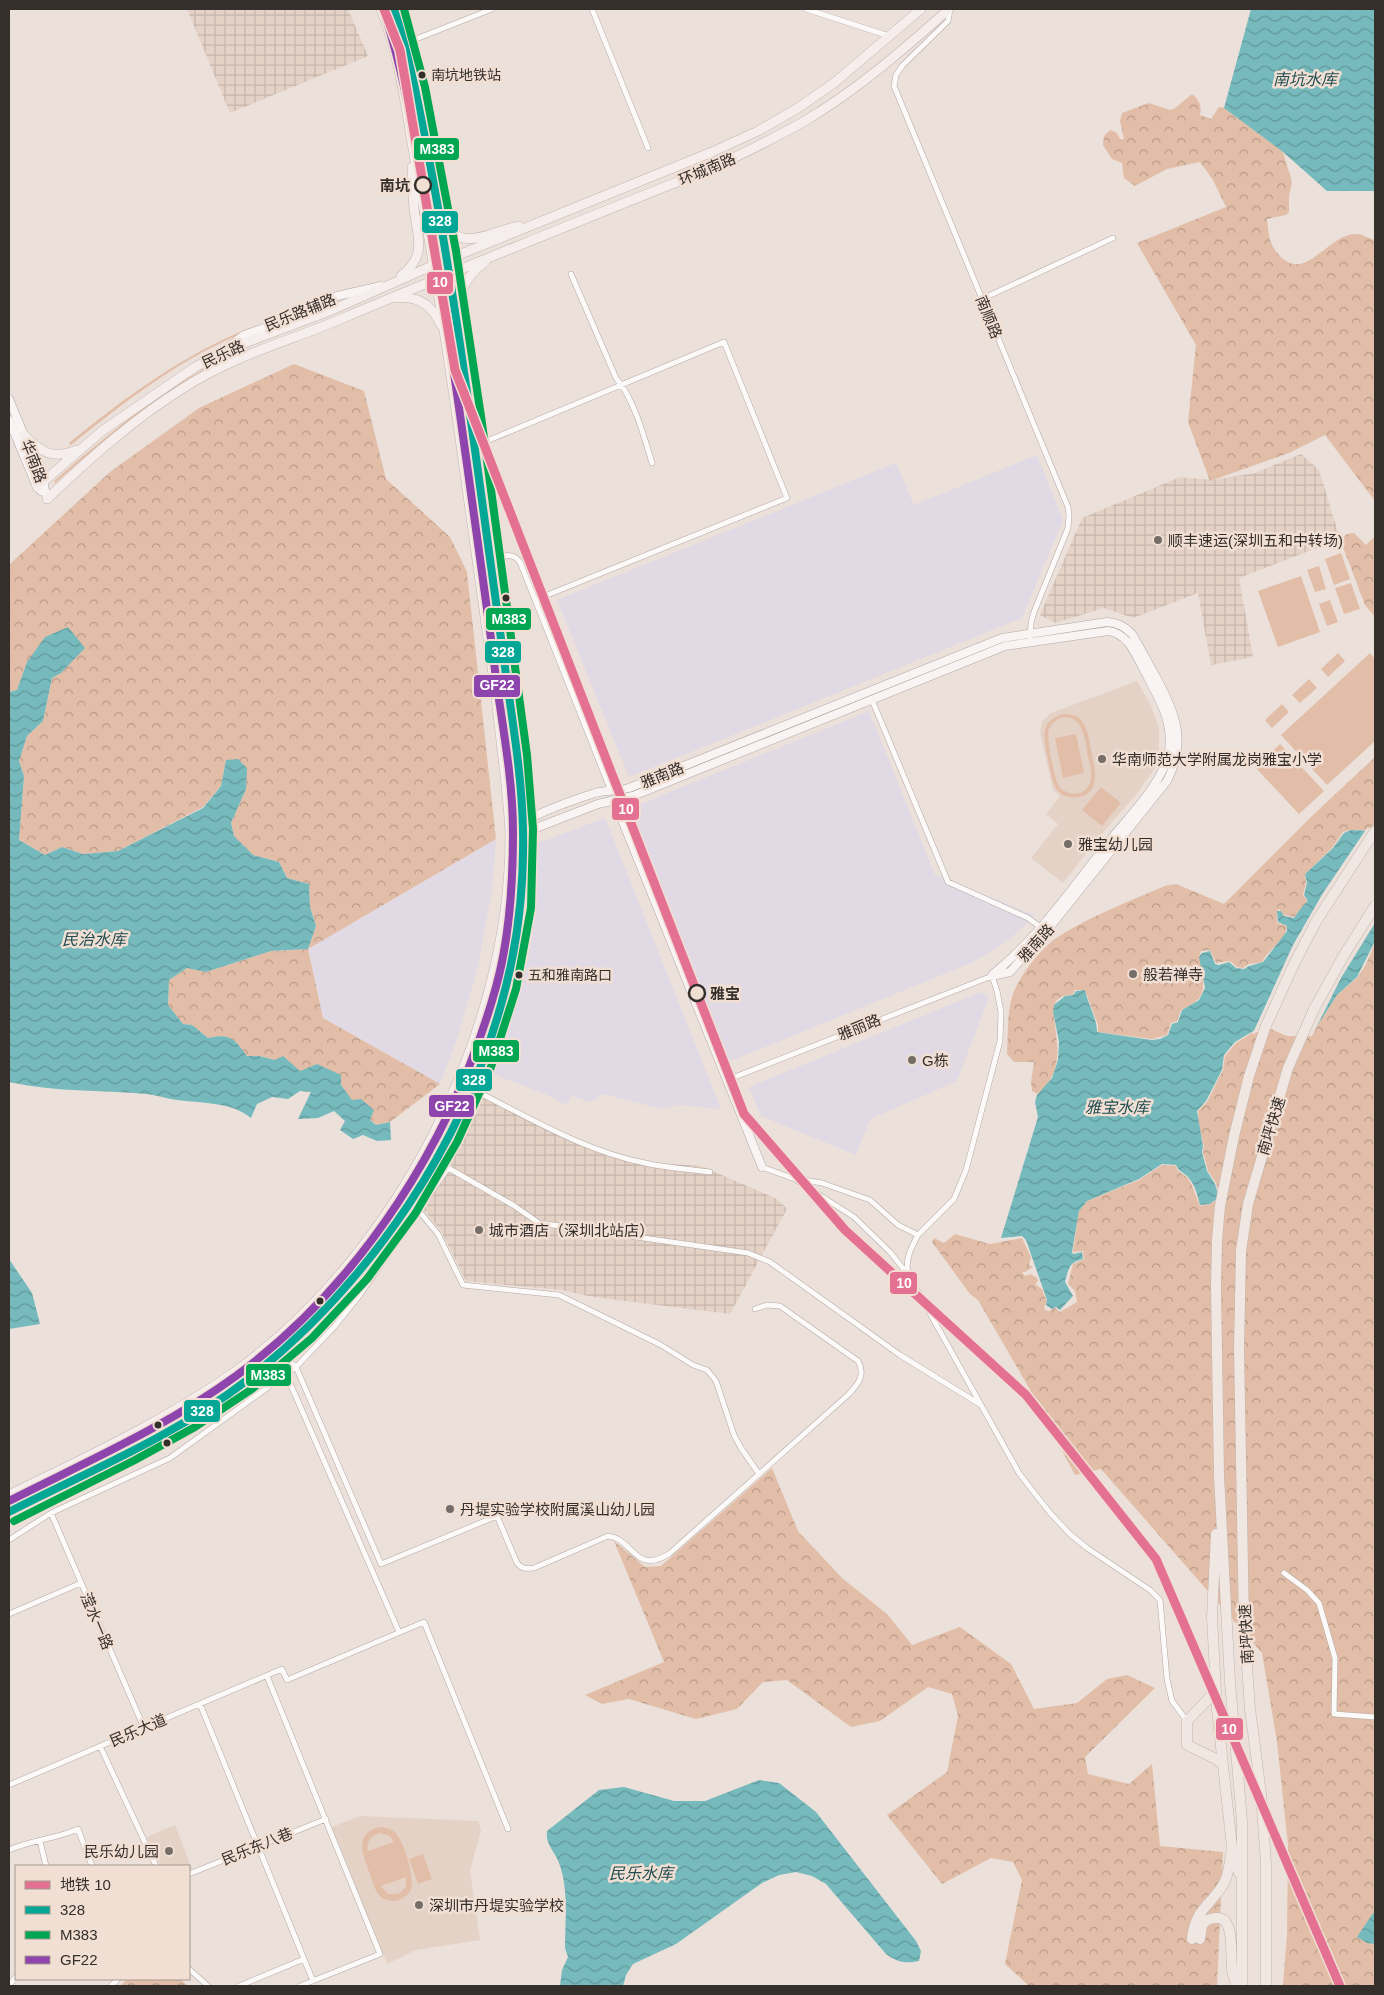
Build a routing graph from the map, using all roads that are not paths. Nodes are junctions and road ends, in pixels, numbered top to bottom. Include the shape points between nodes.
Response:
1 (381, 9) edge
2 (394, 9) edge
3 (492, 9) edge
4 (592, 9) edge
5 (806, 9) edge
6 (920, 9) edge
7 (950, 9) edge
8 (890, 36) junction
9 (416, 40) dead end
10 (410, 131) junction
11 (648, 148) dead end
12 (440, 215) junction
13 (536, 224) junction
14 (541, 237) junction
15 (1113, 238) dead end
16 (494, 256) junction
17 (447, 260) junction
18 (434, 265) junction
19 (449, 274) junction
20 (571, 274) dead end
21 (436, 279) junction
22 (390, 285) junction
23 (982, 298) junction
24 (389, 299) junction
25 (456, 317) junction
26 (445, 337) junction
27 (622, 385) junction
28 (9, 399) edge
29 (9, 420) edge
30 (24, 435) junction
31 (475, 446) junction
32 (84, 447) junction
33 (652, 463) dead end
34 (40, 484) junction
35 (46, 499) joint
36 (490, 558) junction
37 (536, 600) junction
38 (1030, 634) junction
39 (1030, 643) junction
40 (872, 700) junction
41 (611, 791) junction
42 (614, 800) junction
43 (522, 822) junction
44 (510, 830) junction
45 (1375, 831) edge
46 (523, 833) junction
47 (1375, 906) edge
48 (1043, 929) junction
49 (992, 976) junction
50 (727, 1080) junction
51 (472, 1090) junction
52 (436, 1161) junction
53 (762, 1167) joint
54 (448, 1168) junction
55 (710, 1172) dead end
56 (792, 1178) junction
57 (419, 1212) junction
58 (918, 1235) junction
59 (908, 1274) junction
60 (755, 1309) dead end
61 (270, 1343) junction
62 (280, 1354) junction
63 (296, 1366) junction
64 (286, 1374) junction
65 (981, 1405) junction
66 (759, 1474) junction
67 (1219, 1476) junction
68 (9, 1495) edge
69 (9, 1512) edge
70 (50, 1513) junction
71 (9, 1540) edge
72 (1284, 1573) dead end
73 (81, 1583) junction
74 (9, 1614) edge
75 (400, 1632) junction
76 (267, 1676) junction
77 (1216, 1691) junction
78 (200, 1704) junction
79 (1375, 1718) edge
80 (1186, 1721) junction
81 (144, 1728) junction
82 (100, 1746) junction
83 (1224, 1765) junction
84 (9, 1785) edge
85 (326, 1819) junction
86 (508, 1829) dead end
87 (40, 1841) junction
88 (258, 1846) junction
89 (1232, 1847) junction
90 (9, 1850) edge
91 (46, 1865) edge
92 (92, 1865) edge
93 (156, 1865) edge
94 (190, 1874) edge
95 (1243, 1890) junction
96 (304, 1959) junction
97 (190, 1970) edge
98 (313, 1981) junction
99 (208, 1986) edge
100 (239, 1986) edge
101 (300, 1986) edge
102 (1238, 1986) edge
103 (1242, 1986) edge
104 (1266, 1986) edge

1 - 10 main road via 393,46
2 - 12 main road via 414,79
3 - 9 street
4 - 11 street
5 - 8 street
6 - 8 main road, 环城南路
7 - 14 main road, 环城南路 via 842,96 773,139 717,166
7 - 23 street, 南顺路 via 948,21 896,74 894,86
8 - 13 main road, 环城南路 via 834,83 758,130
10 - 18 main road
10 - 22 main road via 413,199 420,247 412,266
12 - 13 main road via 452,233 470,240
12 - 17 main road
13 - 14 main road
13 - 17 main road, 环城南路
14 - 16 main road, 环城南路
15 - 23 street
16 - 19 main road, 环城南路
16 - 25 main road via 465,284 456,304
17 - 18 main road, 环城南路
17 - 19 main road
18 - 21 main road
18 - 22 main road, 民乐路
19 - 21 main road, 环城南路
19 - 25 main road
20 - 27 street via 616,378
21 - 24 main road, 民乐路
21 - 26 main road
22 - 32 main road, 民乐路 via 217,356 170,382
23 - 38 street, 南顺路 via 1069,514 1068,528 1034,612
24 - 26 main road via 409,298 423,302 434,311
24 - 35 main road, 民乐路 via 238,360 185,387 109,443
25 - 31 main road
26 - 44 main road via 501,732
27 - 31 street
27 - 33 street
27 - 37 street via 724,342 787,498
28 - 30 street, 华南路
29 - 34 street, 华南路
30 - 32 main road via 38,449 51,454 67,454
30 - 34 street, 华南路
31 - 36 main road
32 - 34 main road, 民乐路
34 - 35 street, 华南路
36 - 37 street via 512,556 519,559
36 - 43 main road via 514,732
37 - 41 street
38 - 39 street, 南顺路
38 - 41 street, 雅南路 via 1002,638 630,788
38 - 48 street, 雅南路 via 1107,622 1126,628 1166,695 1178,732 1177,758 1167,781
39 - 40 street, 雅南路 via 1005,646
39 - 48 street, 雅南路 via 1108,631 1122,635 1164,708 1169,732 1167,757 1156,781
40 - 42 street, 雅南路 via 633,796
40 - 48 street via 948,882 1028,918
41 - 43 street, 雅南路 via 587,796
42 - 46 street, 雅南路
42 - 50 street
43 - 44 street, 雅南路
43 - 46 main road
44 - 46 street
44 - 61 main road via 507,896 499,940 480,1019 455,1090 417,1164 367,1238 307,1310
45 - 67 highway, 南坪快速 via 1333,894 1294,964 1265,1028 1234,1136 1220,1206 1217,1240
46 - 51 main road via 521,899 506,988
47 - 104 highway, 南坪快速 via 1314,1009 1288,1068 1243,1230 1240,1282 1244,1615 1266,1864
48 - 49 street, 雅南路 via 1010,972
49 - 50 street, 雅丽路
49 - 58 street via 1001,1012 1000,1041 969,1161 954,1199
50 - 53 street
51 - 52 main road
51 - 55 street via 609,1153 645,1163
52 - 54 street
52 - 62 main road via 352,1282
53 - 56 street
54 - 57 street
54 - 65 street via 539,1223 748,1253 770,1262 900,1355
56 - 58 street via 822,1183 870,1200 898,1225
56 - 59 street via 854,1217
57 - 63 street via 359,1296
57 - 66 street via 438,1234 463,1285 560,1295 707,1370 716,1381 734,1435
58 - 59 street via 906,1264
59 - 65 street
60 - 66 street via 767,1305 780,1306 858,1361 862,1374 849,1394
61 - 62 street
61 - 68 main road via 237,1369 165,1416
62 - 63 street
62 - 64 street
62 - 69 main road via 243,1384 174,1427
63 - 64 street
63 - 66 street via 381,1564 498,1516 517,1563 526,1569 608,1536 644,1560 658,1560 669,1554
64 - 70 street via 170,1458
64 - 75 street
65 - 80 street via 1019,1473 1051,1514 1087,1548 1160,1600 1167,1679 1172,1700
67 - 77 highway via 1212,1617
67 - 95 highway, 南坪快速 via 1230,1682 1242,1821
70 - 71 street
70 - 73 street, 滢水一路
72 - 79 street via 1319,1603 1335,1658 1334,1714
73 - 74 street
73 - 81 street, 滢水一路
75 - 76 street via 287,1680 282,1669
75 - 86 street via 424,1622
76 - 78 street, 民乐大道
76 - 85 street
77 - 80 highway
77 - 83 highway
78 - 81 street, 民乐大道
78 - 88 street
80 - 83 highway via 1187,1744
81 - 82 street, 民乐大道
82 - 84 street, 民乐大道
82 - 93 street
83 - 89 highway
85 - 88 street, 民乐东八巷
85 - 98 street via 380,1954
87 - 90 street
87 - 91 street
87 - 92 street via 78,1829
88 - 94 street, 民乐东八巷
88 - 96 street
89 - 95 highway
89 - 102 highway via 1226,1880 1199,1912 1193,1925 1196,1939 1207,1920 1225,1920 1230,1930 1233,1975
95 - 103 highway, 南坪快速
96 - 98 street
96 - 100 street
97 - 99 street
98 - 101 street

